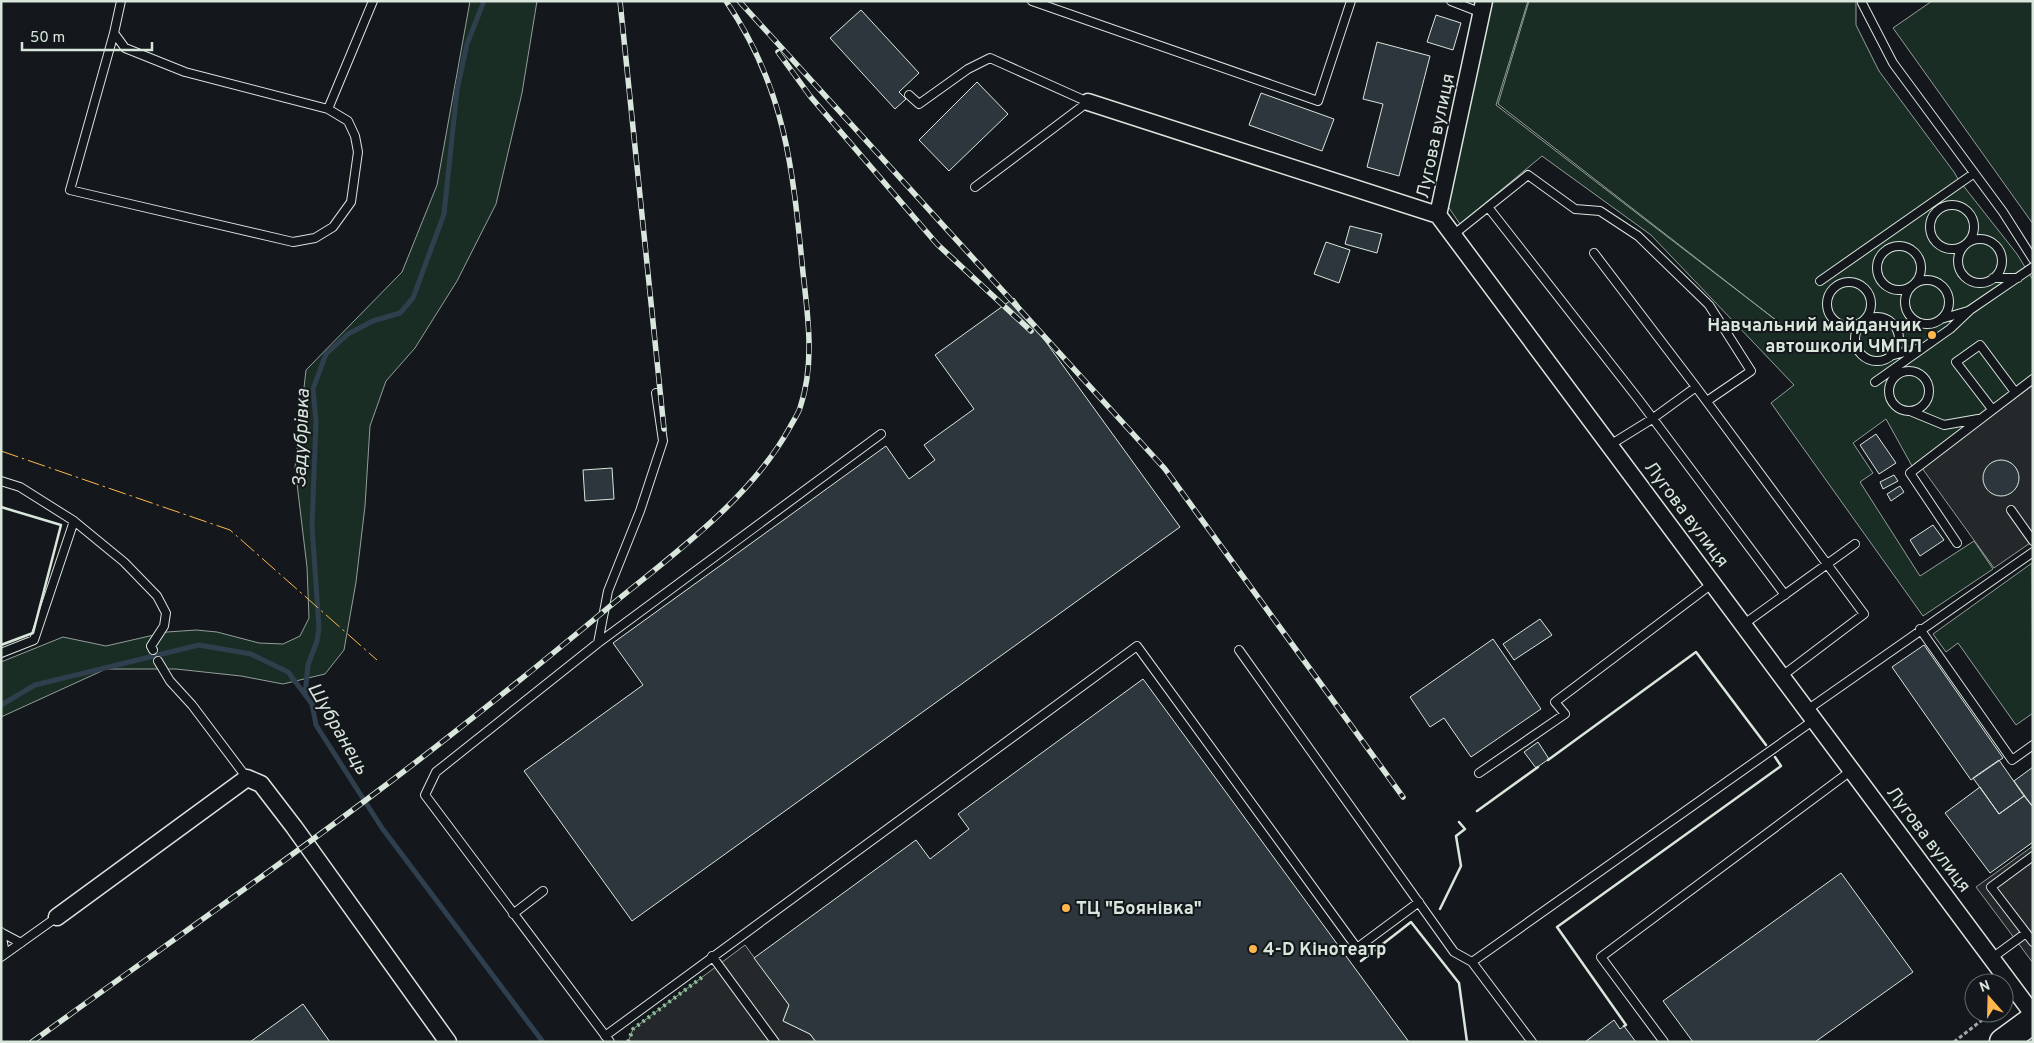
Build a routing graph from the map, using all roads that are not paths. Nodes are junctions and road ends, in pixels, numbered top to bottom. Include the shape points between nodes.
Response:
1 (122, 1) edge
2 (373, 1) edge
3 (1032, 1) edge
4 (1351, 1) edge
5 (1451, 1) edge
6 (1862, 3) dead end
7 (1483, 7) edge
8 (114, 33) junction
9 (909, 95) dead end
10 (1088, 102) junction
11 (328, 109) junction
12 (1973, 174) junction
13 (975, 187) dead end
14 (1488, 207) junction
15 (1438, 215) junction
16 (1453, 235) junction
17 (1966, 244) junction
18 (1594, 253) dead end
19 (2033, 259) edge
20 (2033, 267) edge
21 (1993, 278) junction
22 (2018, 278) junction
23 (1820, 281) dead end
24 (1913, 285) junction
25 (1970, 310) junction
26 (1940, 319) junction
27 (1863, 322) junction
28 (1924, 348) junction
29 (1890, 356) junction
30 (2033, 379) edge
31 (1875, 382) dead end
32 (1696, 387) junction
33 (2016, 392) junction
34 (656, 393) dead end
35 (1707, 401) junction
36 (1992, 409) junction
37 (1910, 411) junction
38 (1652, 419) junction
39 (1980, 419) junction
40 (881, 434) dead end
41 (1610, 446) junction
42 (1, 481) edge
43 (2011, 510) dead end
44 (74, 521) junction
45 (2033, 541) edge
46 (1957, 543) dead end
47 (1855, 544) dead end
48 (2033, 552) edge
49 (1827, 564) junction
50 (1713, 583) junction
51 (1785, 595) junction
52 (1744, 624) junction
53 (1920, 630) junction
54 (598, 643) junction
55 (153, 650) dead end
56 (1239, 650) dead end
57 (1, 653) edge
58 (158, 662) dead end
59 (1782, 676) junction
60 (1811, 714) junction
61 (2033, 745) edge
62 (1852, 770) junction
63 (1479, 773) dead end
64 (247, 778) junction
65 (2033, 856) edge
66 (544, 890) dead end
67 (1418, 902) junction
68 (513, 914) junction
69 (58, 917) joint
70 (2, 932) edge
71 (2026, 933) junction
72 (2033, 942) edge
73 (21, 943) junction
74 (3, 956) edge
75 (712, 956) junction
76 (1992, 958) junction
77 (1472, 962) junction
78 (2033, 1014) edge
79 (2033, 1020) edge
80 (608, 1039) edge
81 (448, 1042) edge
82 (775, 1042) edge
83 (1532, 1042) edge
84 (1664, 1042) edge
85 (2003, 1042) edge

1 - 8 lane
2 - 11 lane
3 - 4 lane via 1318,101
5 - 7 lane
6 - 12 lane via 1893,63
7 - 15 street, Лугова вулиця
8 - 11 lane via 125,48 185,72
8 - 11 lane via 70,190 293,242 315,238 333,227 351,202 358,152 348,121
9 - 10 lane via 919,104 968,69 990,58
10 - 13 lane
10 - 15 street
12 - 19 lane via 2003,212
12 - 23 lane
14 - 16 lane
14 - 35 lane via 1528,175 1575,209 1600,211 1638,236 1709,305 1751,371
14 - 38 lane
15 - 16 street, Лугова вулиця
16 - 41 street, Лугова вулиця
17 - 17 lane via 1950,248 1936,240 1931,224 1939,210 1955,205 1970,213 1974,229
17 - 21 lane via 1958,258 1962,274 1977,282
17 - 21 lane via 1982,239 2000,252 2001,264
18 - 32 lane
20 - 22 lane
21 - 22 lane
22 - 25 lane
24 - 24 lane via 1897,290 1882,282 1878,266 1886,251 1902,246 1916,254 1921,271
24 - 26 lane via 1929,281 1944,289 1948,305
24 - 26 lane via 1905,300 1910,316 1924,324
25 - 26 lane
25 - 28 lane
27 - 27 lane via 1847,326 1832,318 1829,296 1841,284 1858,284 1867,291 1871,307
27 - 29 lane via 1855,336 1860,352 1874,360
27 - 29 lane via 1879,317 1894,325 1898,341
28 - 29 lane
28 - 31 lane
30 - 33 lane
32 - 35 lane
32 - 38 lane
33 - 36 lane
33 - 36 lane via 1980,345 1956,362
34 - 54 lane via 663,441 640,511 608,591
35 - 49 lane
36 - 39 lane
37 - 37 lane via 1892,401 1889,388 1896,376 1909,371 1926,380 1929,394 1922,406
37 - 39 lane via 1944,425
38 - 41 lane
38 - 51 lane
39 - 46 lane via 1910,473
40 - 54 lane
41 - 50 street, Лугова вулиця
42 - 44 lane via 20,487
43 - 45 lane
44 - 55 lane via 124,562 157,596 166,613 164,626 151,646
44 - 57 lane via 34,640
47 - 49 lane
48 - 53 lane
49 - 51 lane
49 - 59 lane via 1864,614
50 - 52 street, Лугова вулиця
50 - 63 lane via 1555,702 1565,714
51 - 52 lane
52 - 59 street, Лугова вулиця
53 - 60 lane
53 - 61 lane via 2012,760
54 - 68 lane via 436,772 425,795
56 - 67 lane
58 - 64 lane
59 - 60 street, Лугова вулиця
60 - 62 street, Лугова вулиця
60 - 77 lane
62 - 76 street, Лугова вулиця
62 - 84 lane via 1601,957
64 - 69 street
64 - 81 street via 260,784 294,827
65 - 71 lane via 1992,887
66 - 68 lane
67 - 75 lane via 1357,948 1137,646
67 - 77 lane via 1454,952
68 - 80 lane
69 - 73 lane
70 - 73 lane
70 - 74 lane
71 - 72 lane
71 - 76 lane
73 - 74 lane
75 - 80 lane
75 - 82 lane
76 - 78 street, Лугова вулиця
77 - 83 lane
79 - 85 highway

